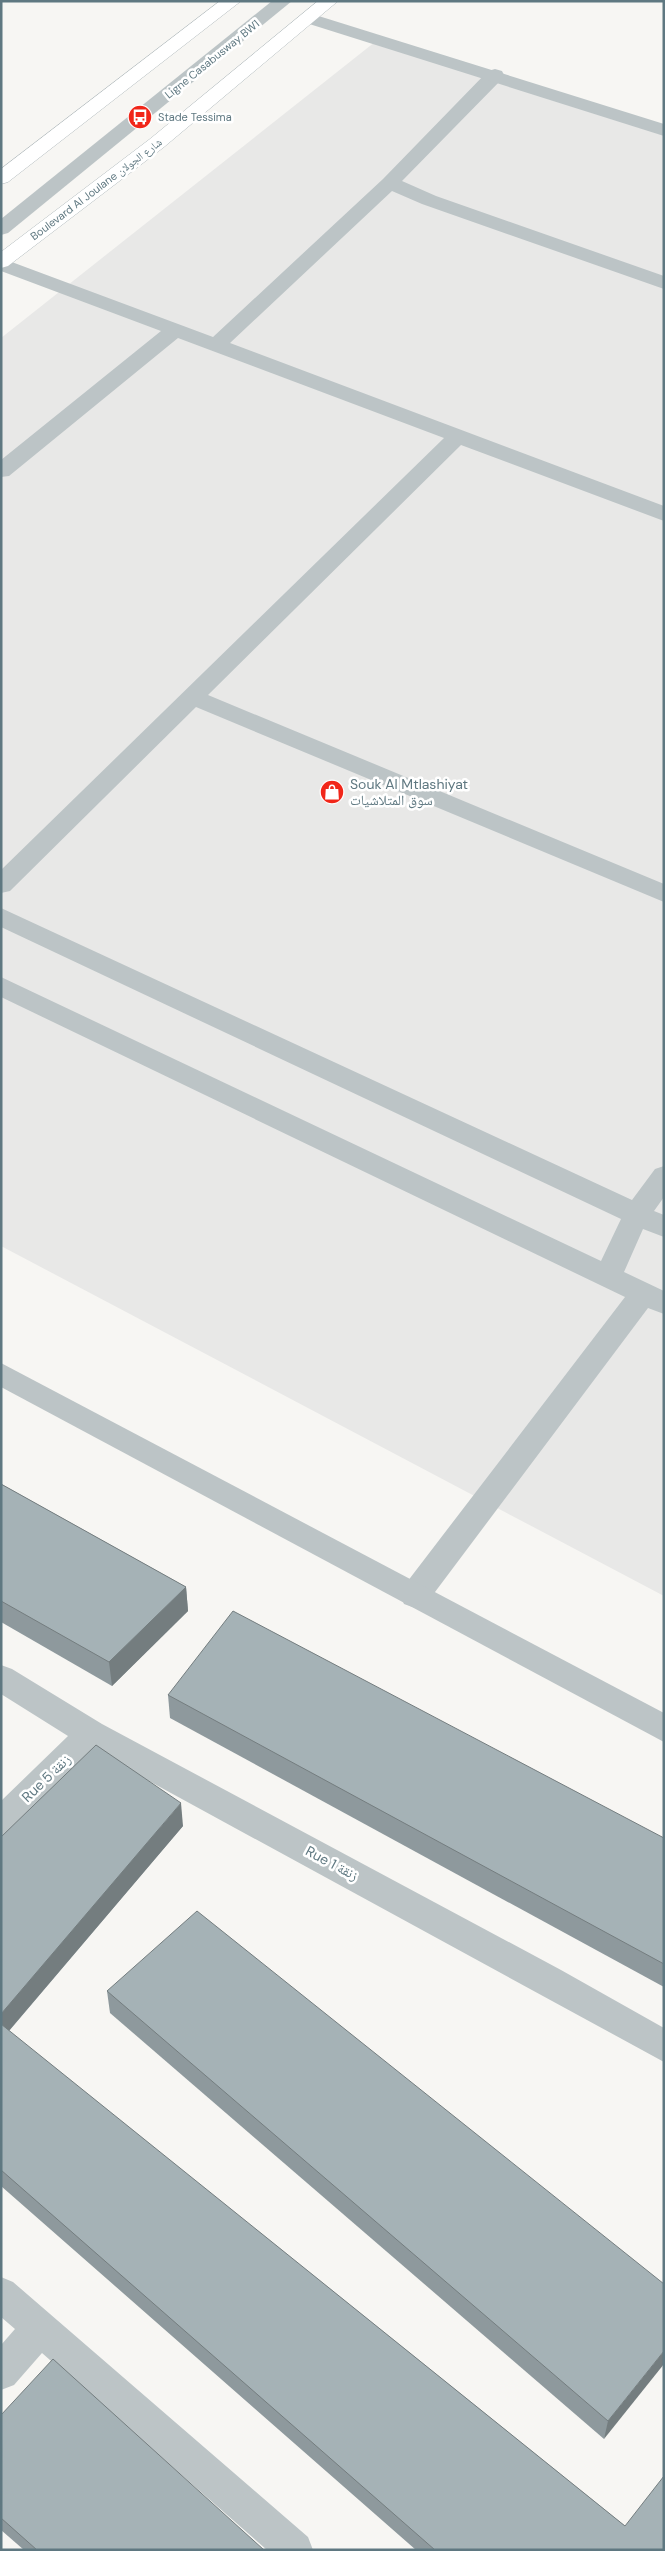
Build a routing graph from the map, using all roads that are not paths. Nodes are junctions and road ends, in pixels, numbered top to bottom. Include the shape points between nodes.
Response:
1 (232, 1) edge
2 (263, 1) edge
3 (282, 1) edge
4 (330, 1) edge
5 (309, 18) junction
6 (495, 75) junction
7 (664, 130) edge
8 (1, 178) edge
9 (390, 183) junction
10 (1, 210) edge
11 (1, 229) edge
12 (1, 263) edge
13 (664, 283) edge
14 (175, 330) junction
15 (216, 345) junction
16 (456, 438) junction
17 (1, 470) edge
18 (664, 514) edge
19 (191, 696) junction
20 (1, 885) edge
21 (664, 894) edge
22 (1, 917) edge
23 (1, 986) edge
24 (664, 1176) edge
25 (637, 1214) junction
26 (664, 1227) edge
27 (608, 1276) junction
28 (653, 1298) edge
29 (1, 1374) edge
30 (415, 1595) junction
31 (1, 1678) edge
32 (664, 1729) edge
33 (91, 1734) junction
34 (1, 1822) edge
35 (664, 2046) edge
36 (1, 2294) edge
37 (39, 2329) junction
38 (1, 2372) edge
39 (295, 2550) edge

1 - 8 main road
2 - 10 street, Ligne Casabusway BW1
3 - 11 street, Ligne Casabusway BW1
4 - 5 main road, Boulevard Al Joulane شارع الجولان
5 - 6 street
5 - 12 main road, Boulevard Al Joulane شارع الجولان via 157,143
6 - 7 street
6 - 9 street
9 - 13 street via 429,200
9 - 15 street
12 - 14 street
14 - 15 street
14 - 17 street
15 - 16 street
16 - 18 street
16 - 19 street
19 - 20 street
19 - 21 street
22 - 25 street
23 - 27 street
24 - 25 street
25 - 26 street
25 - 27 street
27 - 28 street
28 - 30 street
29 - 30 street
30 - 32 street
31 - 33 street, Rue 1 زنقة
33 - 34 street, Rue 5 زنقة
33 - 35 street, Rue 1 زنقة
36 - 37 street
37 - 38 street
37 - 39 street

